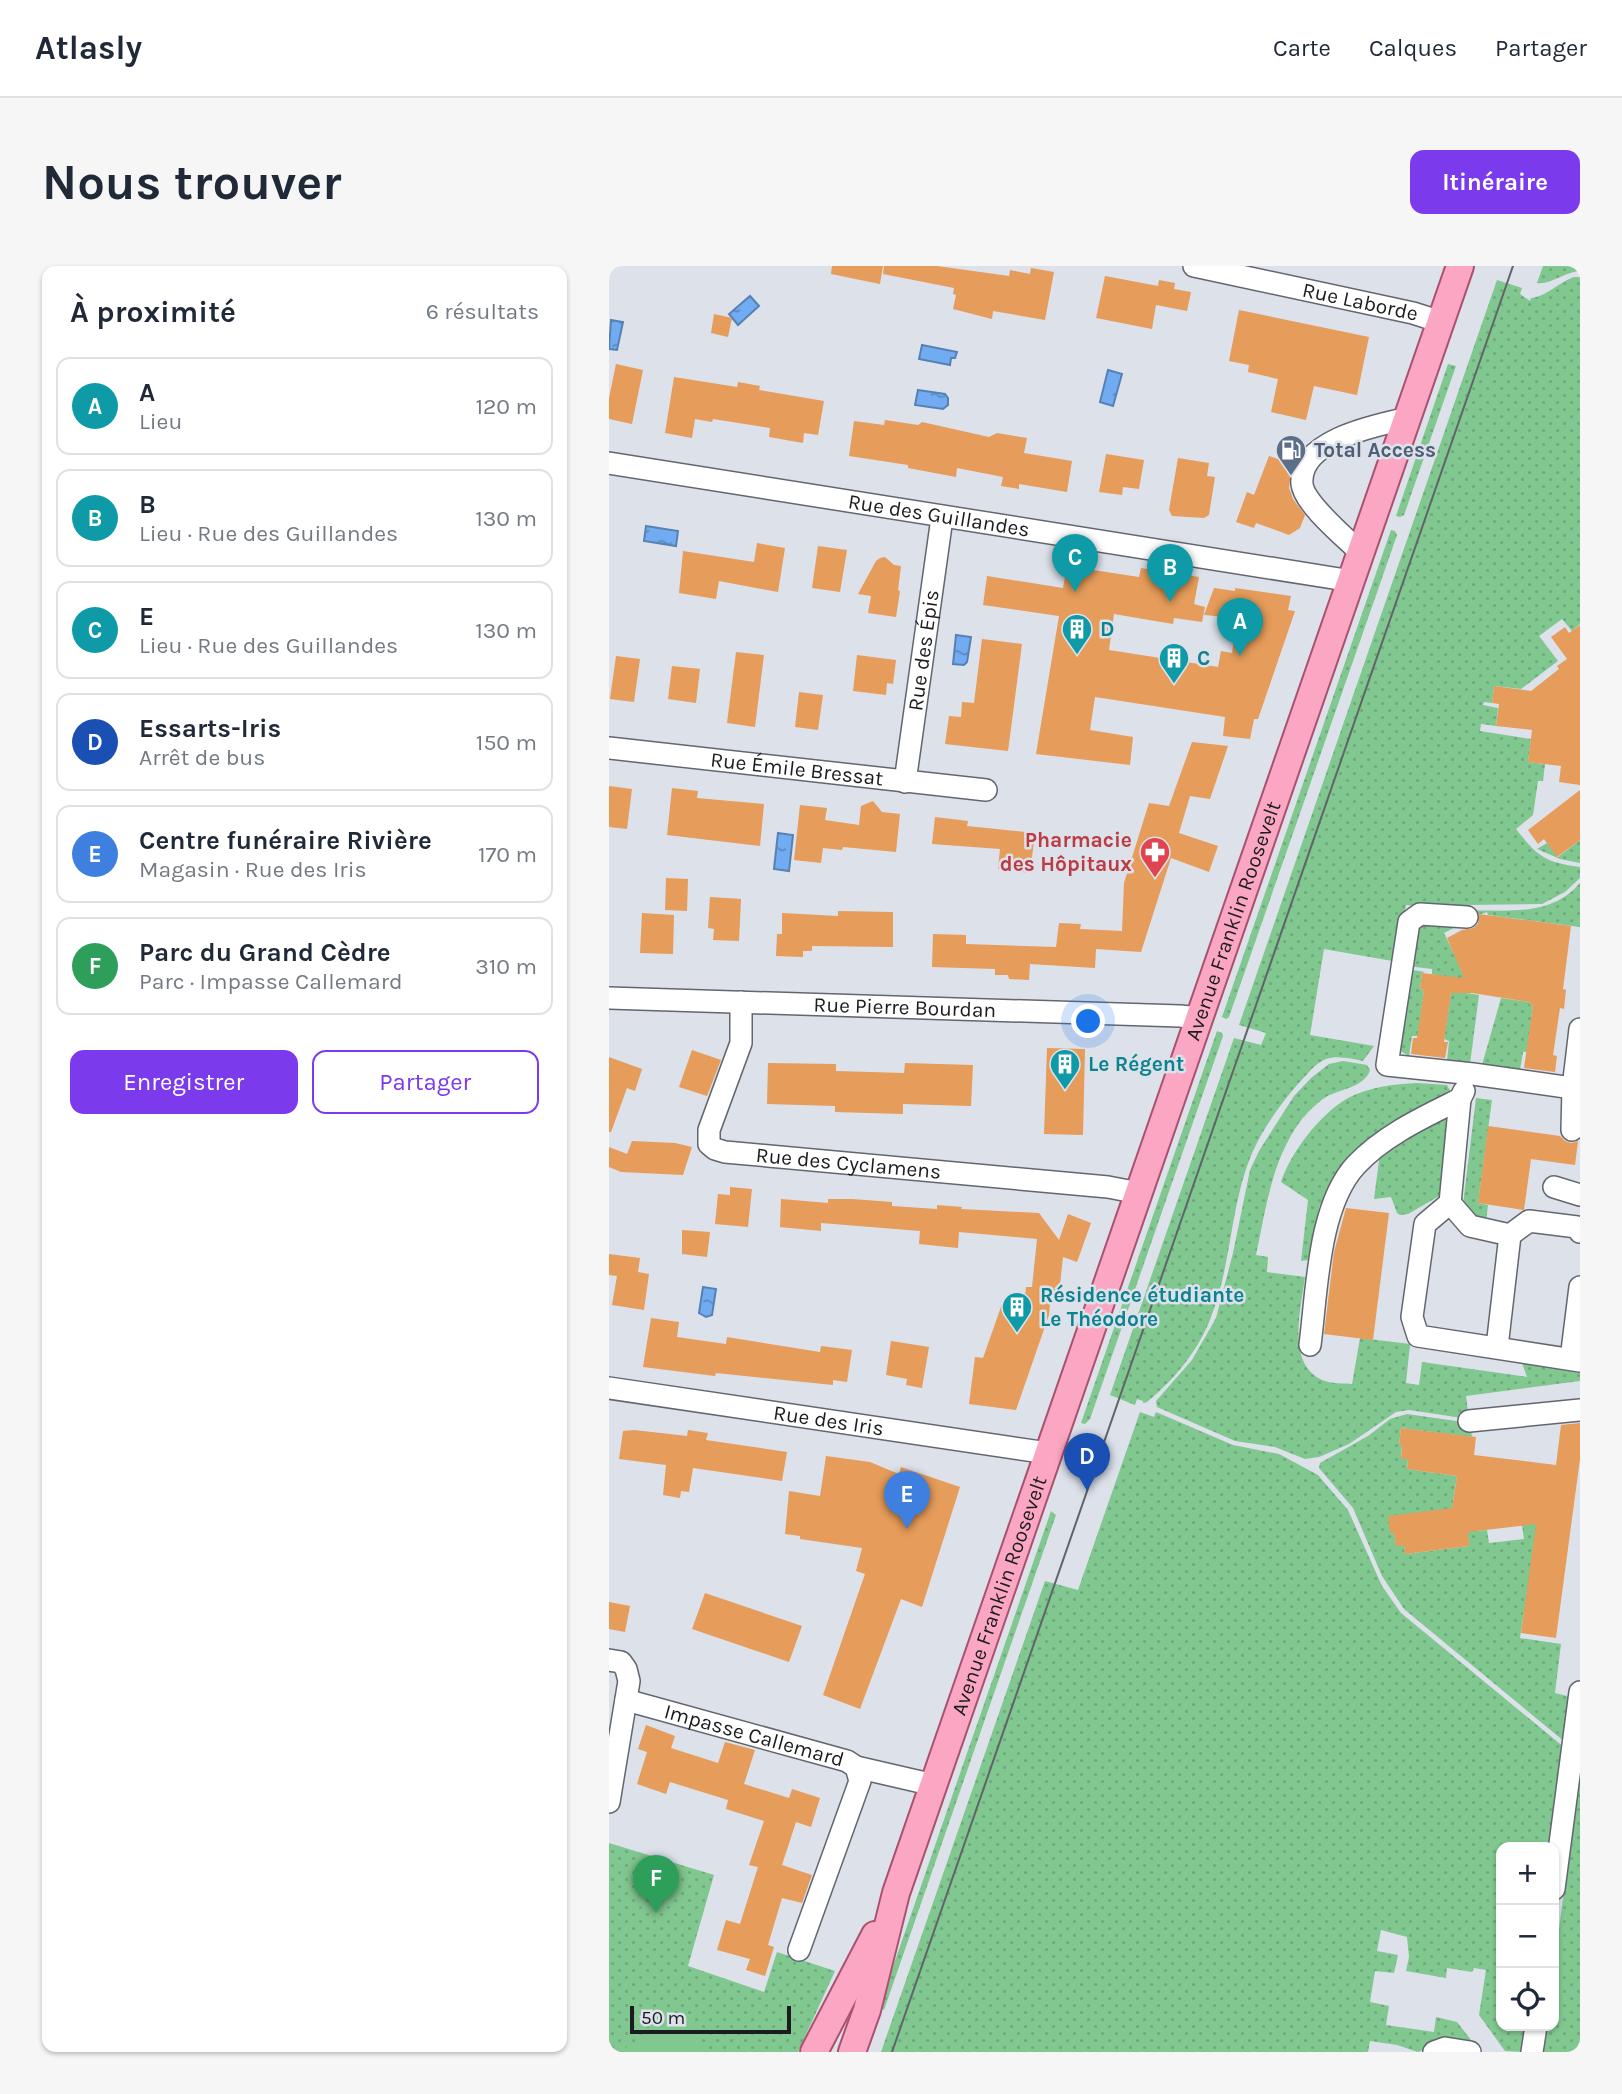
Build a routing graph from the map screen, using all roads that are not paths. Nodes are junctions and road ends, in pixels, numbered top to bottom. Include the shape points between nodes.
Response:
1 (1195, 266) edge
2 (1460, 266) edge
3 (1441, 322) junction
4 (1408, 418) junction
5 (609, 463) edge
6 (942, 517) junction
7 (1361, 553) junction
8 (1352, 581) junction
9 (609, 748) edge
10 (905, 782) junction
11 (986, 790) dead end
12 (1467, 918) dead end
13 (609, 998) edge
14 (741, 1002) junction
15 (1200, 1018) junction
16 (1580, 1028) edge
17 (1473, 1073) junction
18 (1576, 1089) edge
19 (1460, 1099) junction
20 (1571, 1130) dead end
21 (1554, 1187) dead end
22 (1139, 1192) junction
23 (1580, 1195) edge
24 (1450, 1203) junction
25 (1580, 1231) edge
26 (1510, 1235) junction
27 (1580, 1287) edge
28 (1310, 1345) dead end
29 (1497, 1347) junction
30 (1575, 1360) edge
31 (609, 1388) edge
32 (1580, 1410) edge
33 (1469, 1421) dead end
34 (1048, 1453) junction
35 (609, 1660) edge
36 (1580, 1692) edge
37 (626, 1700) junction
38 (856, 1767) junction
39 (934, 1786) junction
40 (609, 1802) edge
41 (1559, 1851) edge
42 (896, 1893) junction
43 (799, 1950) dead end
44 (1535, 2031) edge
45 (814, 2052) edge
46 (852, 2052) edge
47 (1434, 2052) edge
48 (1470, 2052) edge
49 (1532, 2052) edge

1 - 3 street, Rue Laborde
2 - 3 main road, Avenue Franklin Roosevelt
3 - 4 main road, Avenue Franklin Roosevelt
4 - 7 main road, Avenue Franklin Roosevelt
4 - 7 street via 1331,443 1307,464 1302,485 1310,501
5 - 6 street, Rue des Guillandes
6 - 8 street, Rue des Guillandes
6 - 10 street, Rue des Épis
7 - 8 main road, Avenue Franklin Roosevelt
8 - 15 main road, Avenue Franklin Roosevelt
9 - 10 street, Rue Émile Bressat
10 - 11 street, Rue Émile Bressat
12 - 17 street via 1420,914 1409,922 1387,1065
13 - 14 street, Rue Pierre Bourdan
14 - 15 street, Rue Pierre Bourdan
14 - 22 street, Rue des Cyclamens via 741,1043 709,1130 709,1144 715,1149
15 - 22 main road, Avenue Franklin Roosevelt
16 - 18 street
17 - 18 street
17 - 19 street
18 - 20 street
19 - 24 street
19 - 28 street via 1392,1135 1356,1165 1340,1188 1326,1226
21 - 23 street
22 - 34 main road, Avenue Franklin Roosevelt
24 - 26 street via 1470,1226
24 - 29 street via 1425,1224 1412,1317 1418,1336
25 - 26 street via 1529,1221
26 - 29 street
27 - 30 street
29 - 30 street
31 - 34 street, Rue des Iris
32 - 33 street
34 - 39 main road, Avenue Franklin Roosevelt
35 - 37 street via 621,1662 626,1669
36 - 41 street
37 - 38 street, Impasse Callemard
37 - 40 street
38 - 39 street
38 - 43 street, Impasse Callemard via 860,1781
39 - 42 main road, Avenue Franklin Roosevelt
42 - 45 main road, Avenue Franklin Roosevelt
42 - 46 main road, Avenue Franklin Roosevelt
44 - 49 street
47 - 48 street via 1445,2048

